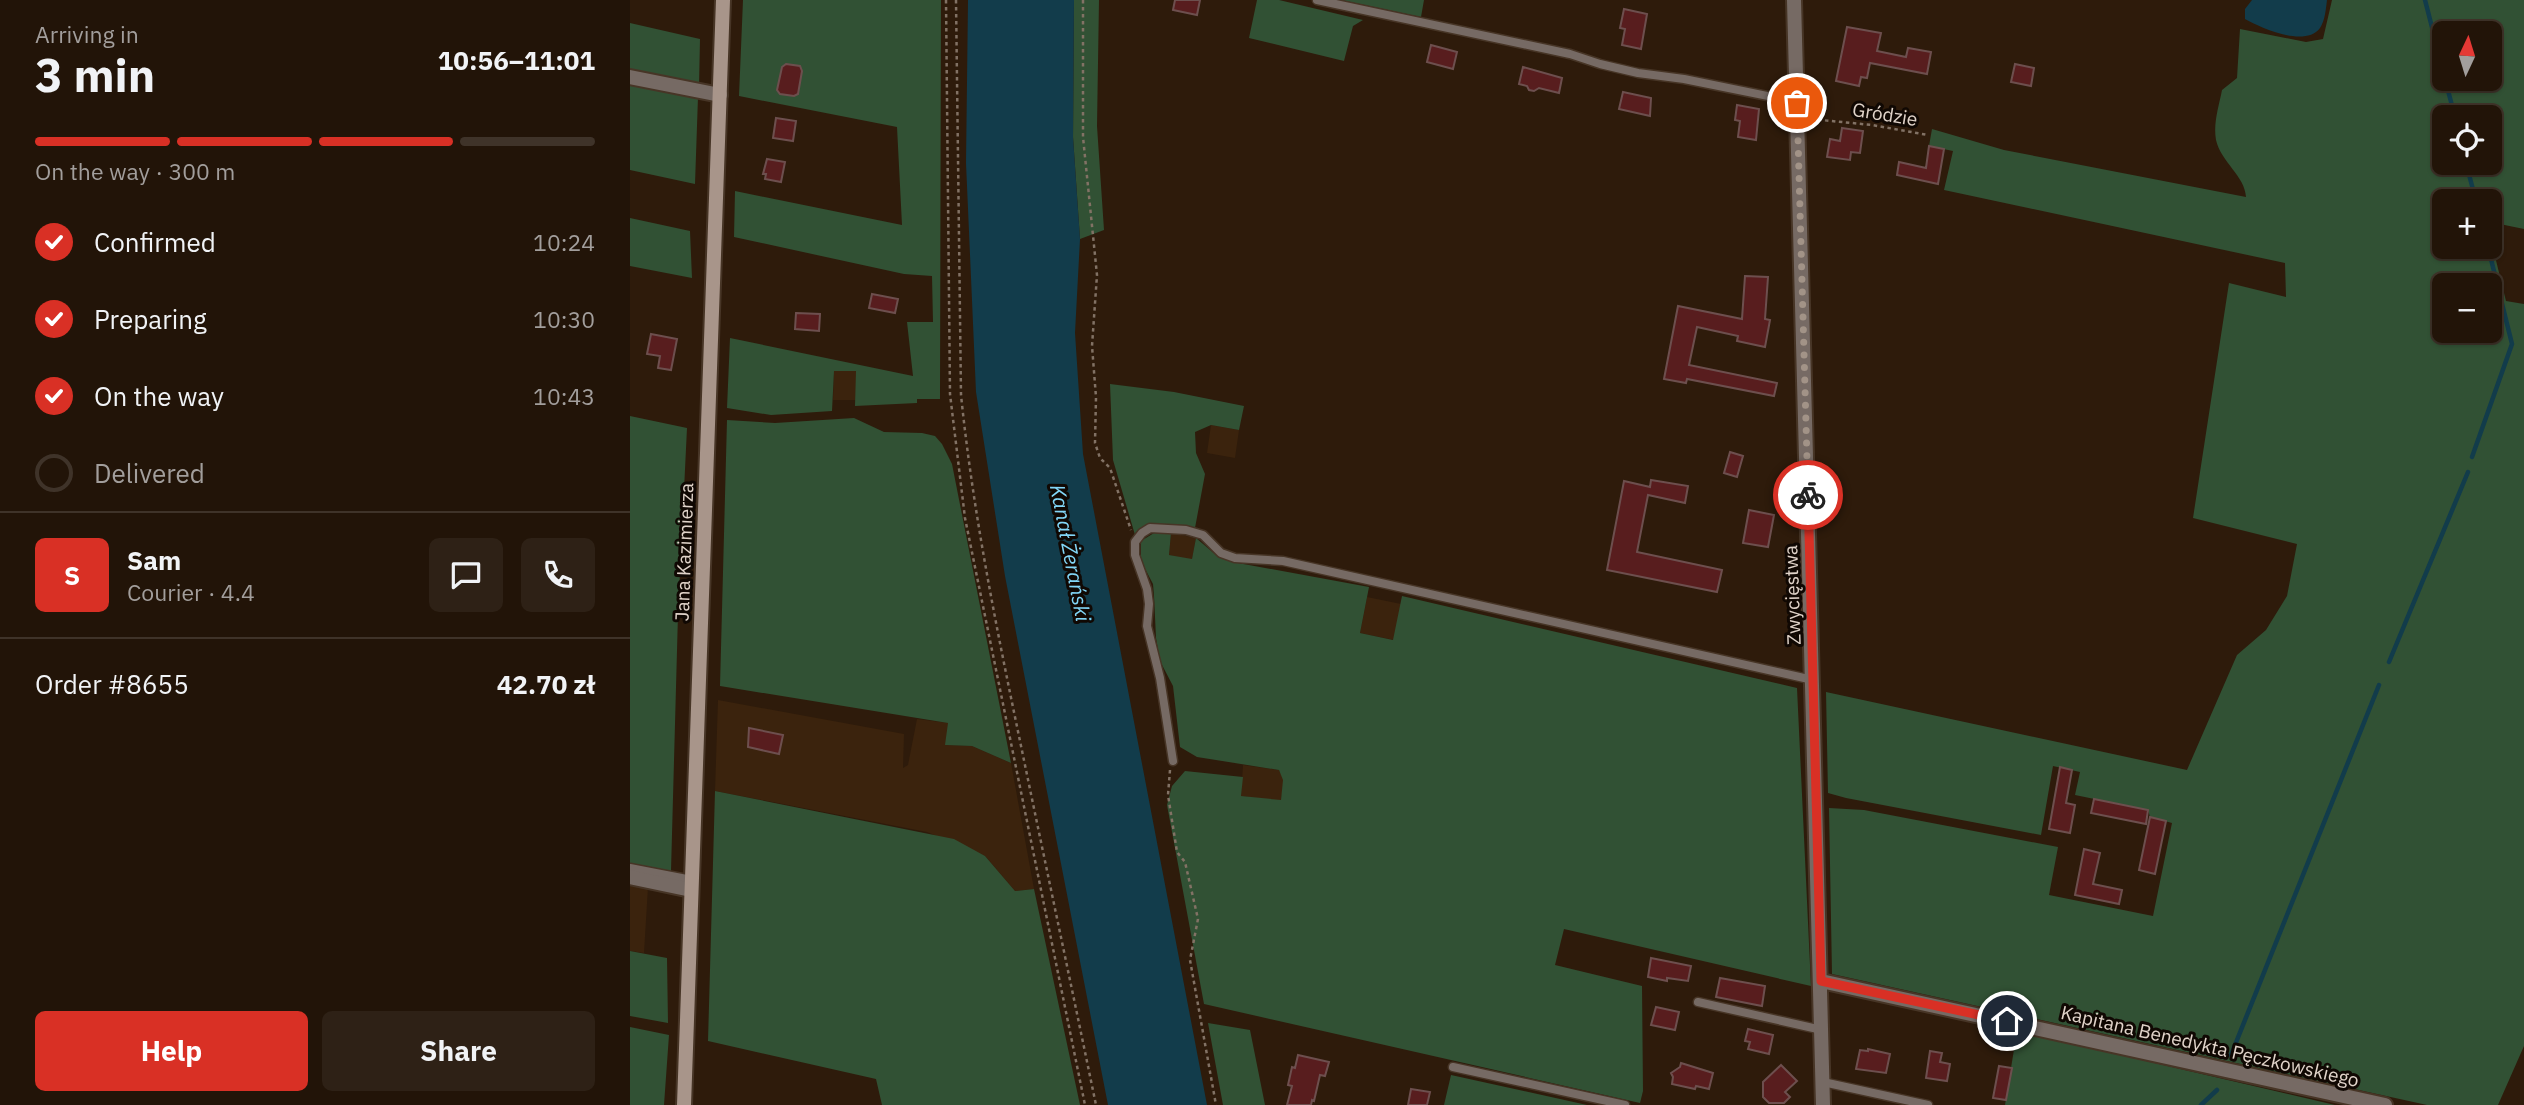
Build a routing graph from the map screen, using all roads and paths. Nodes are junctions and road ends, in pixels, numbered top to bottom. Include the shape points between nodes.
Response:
1 (723, 0) edge
2 (946, 0) edge
3 (956, 0) edge
4 (1083, 0) edge
5 (1317, 0) edge
6 (1794, 0) edge
7 (630, 77) edge
8 (720, 95) junction
9 (1797, 110) junction
10 (1928, 135) dead end
11 (1135, 542) junction
12 (1813, 680) junction
13 (1173, 761) joint
14 (630, 868) edge
15 (630, 877) edge
16 (692, 885) junction
17 (1821, 981) junction
18 (1698, 1002) dead end
19 (1822, 1030) junction
20 (1453, 1067) dead end
21 (1822, 1082) junction
22 (684, 1105) edge
23 (1084, 1105) edge
24 (1096, 1105) edge
25 (1216, 1105) edge
26 (1625, 1105) edge
27 (1823, 1105) edge
28 (1928, 1105) edge
29 (2385, 1105) edge

1 - 8 main road, Jana Kazimierza
2 - 23 path via 950,394 955,443 965,518
3 - 24 path via 961,396 967,454 1000,644
4 - 11 path via 1083,137 1097,275 1092,346 1095,443 1110,468
5 - 9 lane via 1639,73 1684,79
6 - 9 street, Zwycięstwa
7 - 8 street
8 - 16 main road, Jana Kazimierza
9 - 10 path, Gródzie
9 - 12 street, Zwycięstwa
11 - 12 lane via 1150,528 1186,530 1235,558 1283,561
11 - 13 lane via 1147,589 1147,626
12 - 17 street, Zwycięstwa
13 - 25 path via 1169,814 1198,919 1190,960
14 - 16 lane
15 - 16 street
16 - 22 main road, Jana Kazimierza
17 - 19 street, Zwycięstwa
17 - 29 street, Kapitana Benedykta Pęczkowskiego
18 - 19 lane
19 - 21 street, Zwycięstwa
20 - 26 lane
21 - 27 street, Zwycięstwa
21 - 28 lane

